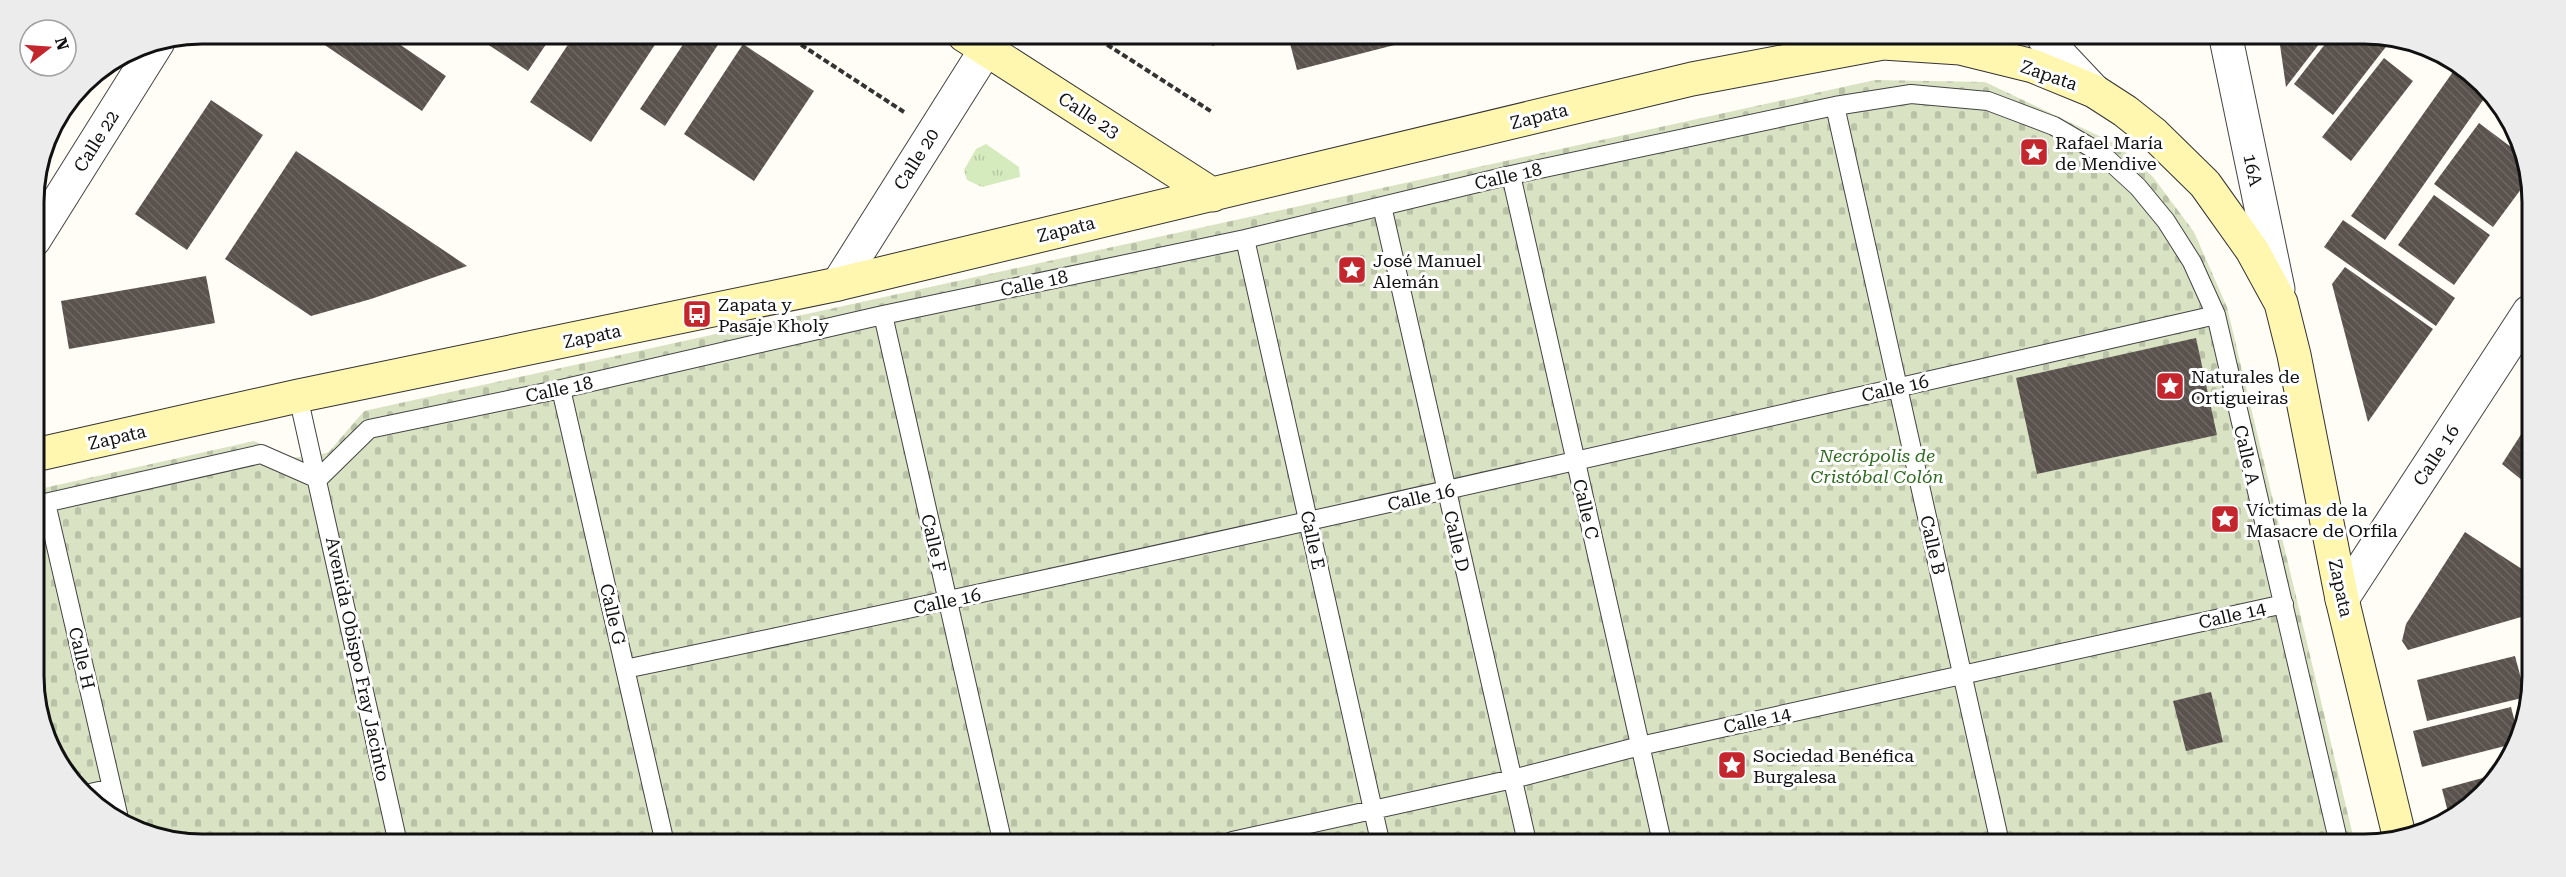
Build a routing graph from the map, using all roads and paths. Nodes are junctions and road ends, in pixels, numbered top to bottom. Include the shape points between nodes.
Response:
1 (800, 43) edge
2 (979, 43) edge
3 (987, 43) edge
4 (1104, 43) edge
5 (1873, 43) edge
6 (1923, 43) edge
7 (2049, 43) edge
8 (2227, 43) edge
9 (152, 52) edge
10 (2094, 91) junction
11 (1835, 106) junction
12 (1212, 112) dead end
13 (2054, 126) joint
14 (933, 131) junction
15 (1511, 175) junction
16 (1213, 195) junction
17 (1382, 206) junction
18 (44, 224) edge
19 (1245, 239) junction
20 (838, 284) junction
21 (2281, 303) junction
22 (884, 315) junction
23 (2216, 315) junction
24 (2522, 323) edge
25 (1898, 388) junction
26 (561, 389) junction
27 (298, 396) junction
28 (44, 450) edge
29 (1576, 462) junction
30 (318, 479) junction
31 (1445, 491) junction
32 (44, 503) edge
33 (44, 520) edge
34 (1309, 522) junction
35 (2342, 598) junction
36 (947, 602) junction
37 (2284, 604) junction
38 (625, 669) junction
39 (1962, 675) junction
40 (1640, 746) junction
41 (1513, 779) junction
42 (112, 788) junction
43 (95, 792) edge
44 (117, 809) edge
45 (1373, 811) junction
46 (2398, 829) edge
47 (1378, 833) edge
48 (1525, 833) edge
49 (1660, 833) edge
50 (1998, 833) edge
51 (2336, 833) edge
52 (396, 834) edge
53 (663, 834) edge
54 (1001, 834) edge
55 (1267, 834) edge

1 - 14 path
2 - 14 street, Calle 20
3 - 16 main road, Calle 23
4 - 12 path
5 - 16 main road, Zapata via 1692,79
6 - 10 main road, Zapata via 2033,66
7 - 10 street
8 - 21 street, 16A
9 - 18 street, Calle 22
10 - 21 main road, Zapata via 2154,134 2205,184 2252,250
11 - 13 lane, Calle 18 via 1911,94 1988,101
11 - 15 lane, Calle 18
11 - 25 lane, Calle B
13 - 23 lane, Calle A via 2102,154 2138,187 2192,262
14 - 20 street, Calle 20
15 - 17 lane, Calle 18
15 - 29 lane, Calle C
16 - 20 main road, Zapata
17 - 19 lane, Calle 18
17 - 31 lane, Calle D
19 - 22 lane, Calle 18
19 - 34 lane, Calle E
20 - 27 main road, Zapata
21 - 35 main road, Zapata
22 - 26 lane, Calle 18
22 - 36 lane, Calle F
23 - 25 lane, Calle 16
23 - 37 lane, Calle A
24 - 35 street, Calle 16
25 - 29 lane, Calle 16
25 - 39 lane, Calle B
26 - 30 lane, Calle 18 via 369,429
26 - 38 lane, Calle G
27 - 28 main road, Zapata
27 - 30 lane, Avenida Obispo Fray Jacinto
29 - 31 lane, Calle 16
29 - 40 lane, Calle C
30 - 32 lane via 261,454
30 - 52 lane, Avenida Obispo Fray Jacinto
31 - 34 lane, Calle 16
31 - 41 lane, Calle D
33 - 42 lane, Calle H
34 - 36 lane, Calle 16
34 - 45 lane, Calle E
35 - 46 main road, Zapata
36 - 38 lane, Calle 16
36 - 54 lane, Calle F
37 - 39 lane, Calle 14
37 - 51 lane, Calle A
38 - 53 lane, Calle G
39 - 40 lane, Calle 14
39 - 50 lane, Calle B
40 - 41 lane, Calle 14
40 - 49 lane, Calle C
41 - 45 lane, Calle 14
41 - 48 lane, Calle D
42 - 43 lane
42 - 44 lane, Calle H
45 - 47 lane, Calle E
45 - 55 lane, Calle 14

